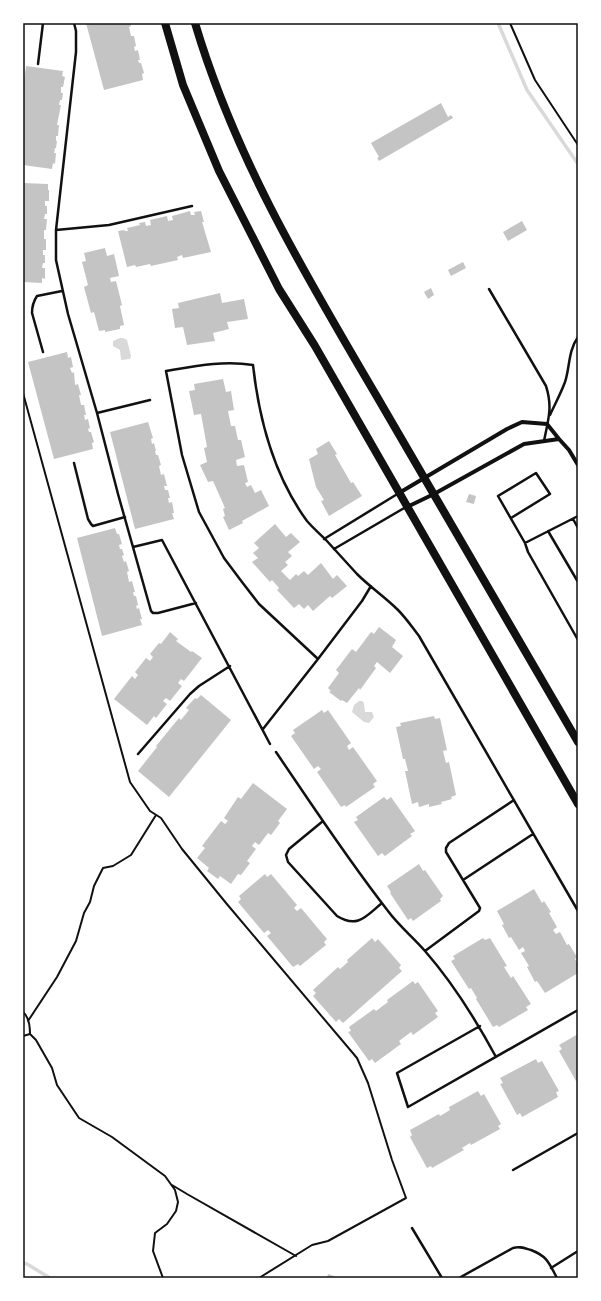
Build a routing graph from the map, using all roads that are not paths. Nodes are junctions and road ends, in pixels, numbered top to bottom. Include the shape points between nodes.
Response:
1 (43, 23) edge
2 (74, 23) edge
3 (165, 23) edge
4 (197, 26) edge
5 (38, 64) dead end
6 (192, 206) dead end
7 (56, 230) junction
8 (489, 289) dead end
9 (62, 291) junction
10 (578, 337) edge
11 (43, 352) dead end
12 (150, 400) dead end
13 (97, 413) junction
14 (550, 416) junction
15 (547, 424) junction
16 (559, 439) junction
17 (544, 441) junction
18 (74, 463) dead end
19 (578, 465) edge
20 (424, 478) junction
21 (399, 493) junction
22 (434, 494) junction
23 (407, 507) junction
24 (578, 516) edge
25 (125, 517) junction
26 (511, 518) junction
27 (573, 519) junction
28 (578, 528) edge
29 (548, 531) junction
30 (324, 538) junction
31 (525, 543) junction
32 (133, 547) junction
33 (334, 549) junction
34 (578, 582) edge
35 (371, 586) junction
36 (196, 603) junction
37 (578, 640) edge
38 (318, 659) junction
39 (230, 666) junction
40 (263, 729) junction
41 (578, 742) edge
42 (270, 744) dead end
43 (276, 752) dead end
44 (138, 754) dead end
45 (514, 800) junction
46 (578, 804) edge
47 (323, 821) junction
48 (533, 834) junction
49 (463, 880) junction
50 (382, 903) junction
51 (578, 911) edge
52 (425, 951) junction
53 (578, 1010) edge
54 (480, 1026) junction
55 (496, 1057) junction
56 (578, 1132) edge
57 (513, 1170) dead end
58 (412, 1228) dead end
59 (578, 1251) edge
60 (551, 1268) junction
61 (442, 1278) edge
62 (459, 1278) edge
63 (556, 1278) edge

1 - 5 lane
2 - 7 lane via 77,40 74,78
3 - 21 main road via 183,85 219,171 279,289 315,346
4 - 20 main road via 224,108 256,182 305,274
6 - 7 lane via 120,223
7 - 9 lane via 56,260
8 - 14 lane via 546,386 550,398
9 - 11 lane via 37,296 32,306
9 - 13 lane
10 - 14 lane via 570,355 565,382
12 - 13 lane
13 - 25 lane
14 - 15 lane
15 - 16 street
15 - 17 lane
15 - 20 street via 522,422
16 - 17 street
16 - 19 street
17 - 22 street via 524,444
18 - 25 lane via 91,524 93,526
20 - 21 street
20 - 22 main road
21 - 23 main road
21 - 30 lane
22 - 23 street
22 - 41 main road
23 - 33 lane
23 - 46 main road
24 - 27 lane
25 - 32 lane
26 - 26 lane via 498,496 536,472 550,494
26 - 31 lane
27 - 28 lane
27 - 29 lane
29 - 31 lane
29 - 34 lane
30 - 33 lane
30 - 38 lane via 308,522 295,503 274,457 262,418 253,365 225,363 166,371 182,455 202,517 224,558 264,609
31 - 37 lane
32 - 36 lane via 162,540
32 - 36 lane via 153,613
33 - 35 lane
35 - 38 lane
35 - 45 lane via 398,610 419,636
36 - 39 lane
38 - 40 lane
39 - 40 lane
39 - 44 lane via 190,694
40 - 42 lane
43 - 47 lane
45 - 48 lane
45 - 49 lane via 449,843 446,852
47 - 50 lane
47 - 50 lane via 290,849 286,855 288,862 337,916 344,920 358,921
48 - 49 lane
48 - 51 lane
49 - 52 lane via 480,908 479,911
50 - 52 lane via 396,922
52 - 54 lane
53 - 55 lane
54 - 55 lane
54 - 55 lane via 397,1073 408,1107
56 - 57 lane
58 - 61 lane
59 - 60 lane
60 - 62 lane via 541,1254 520,1246
60 - 63 lane

